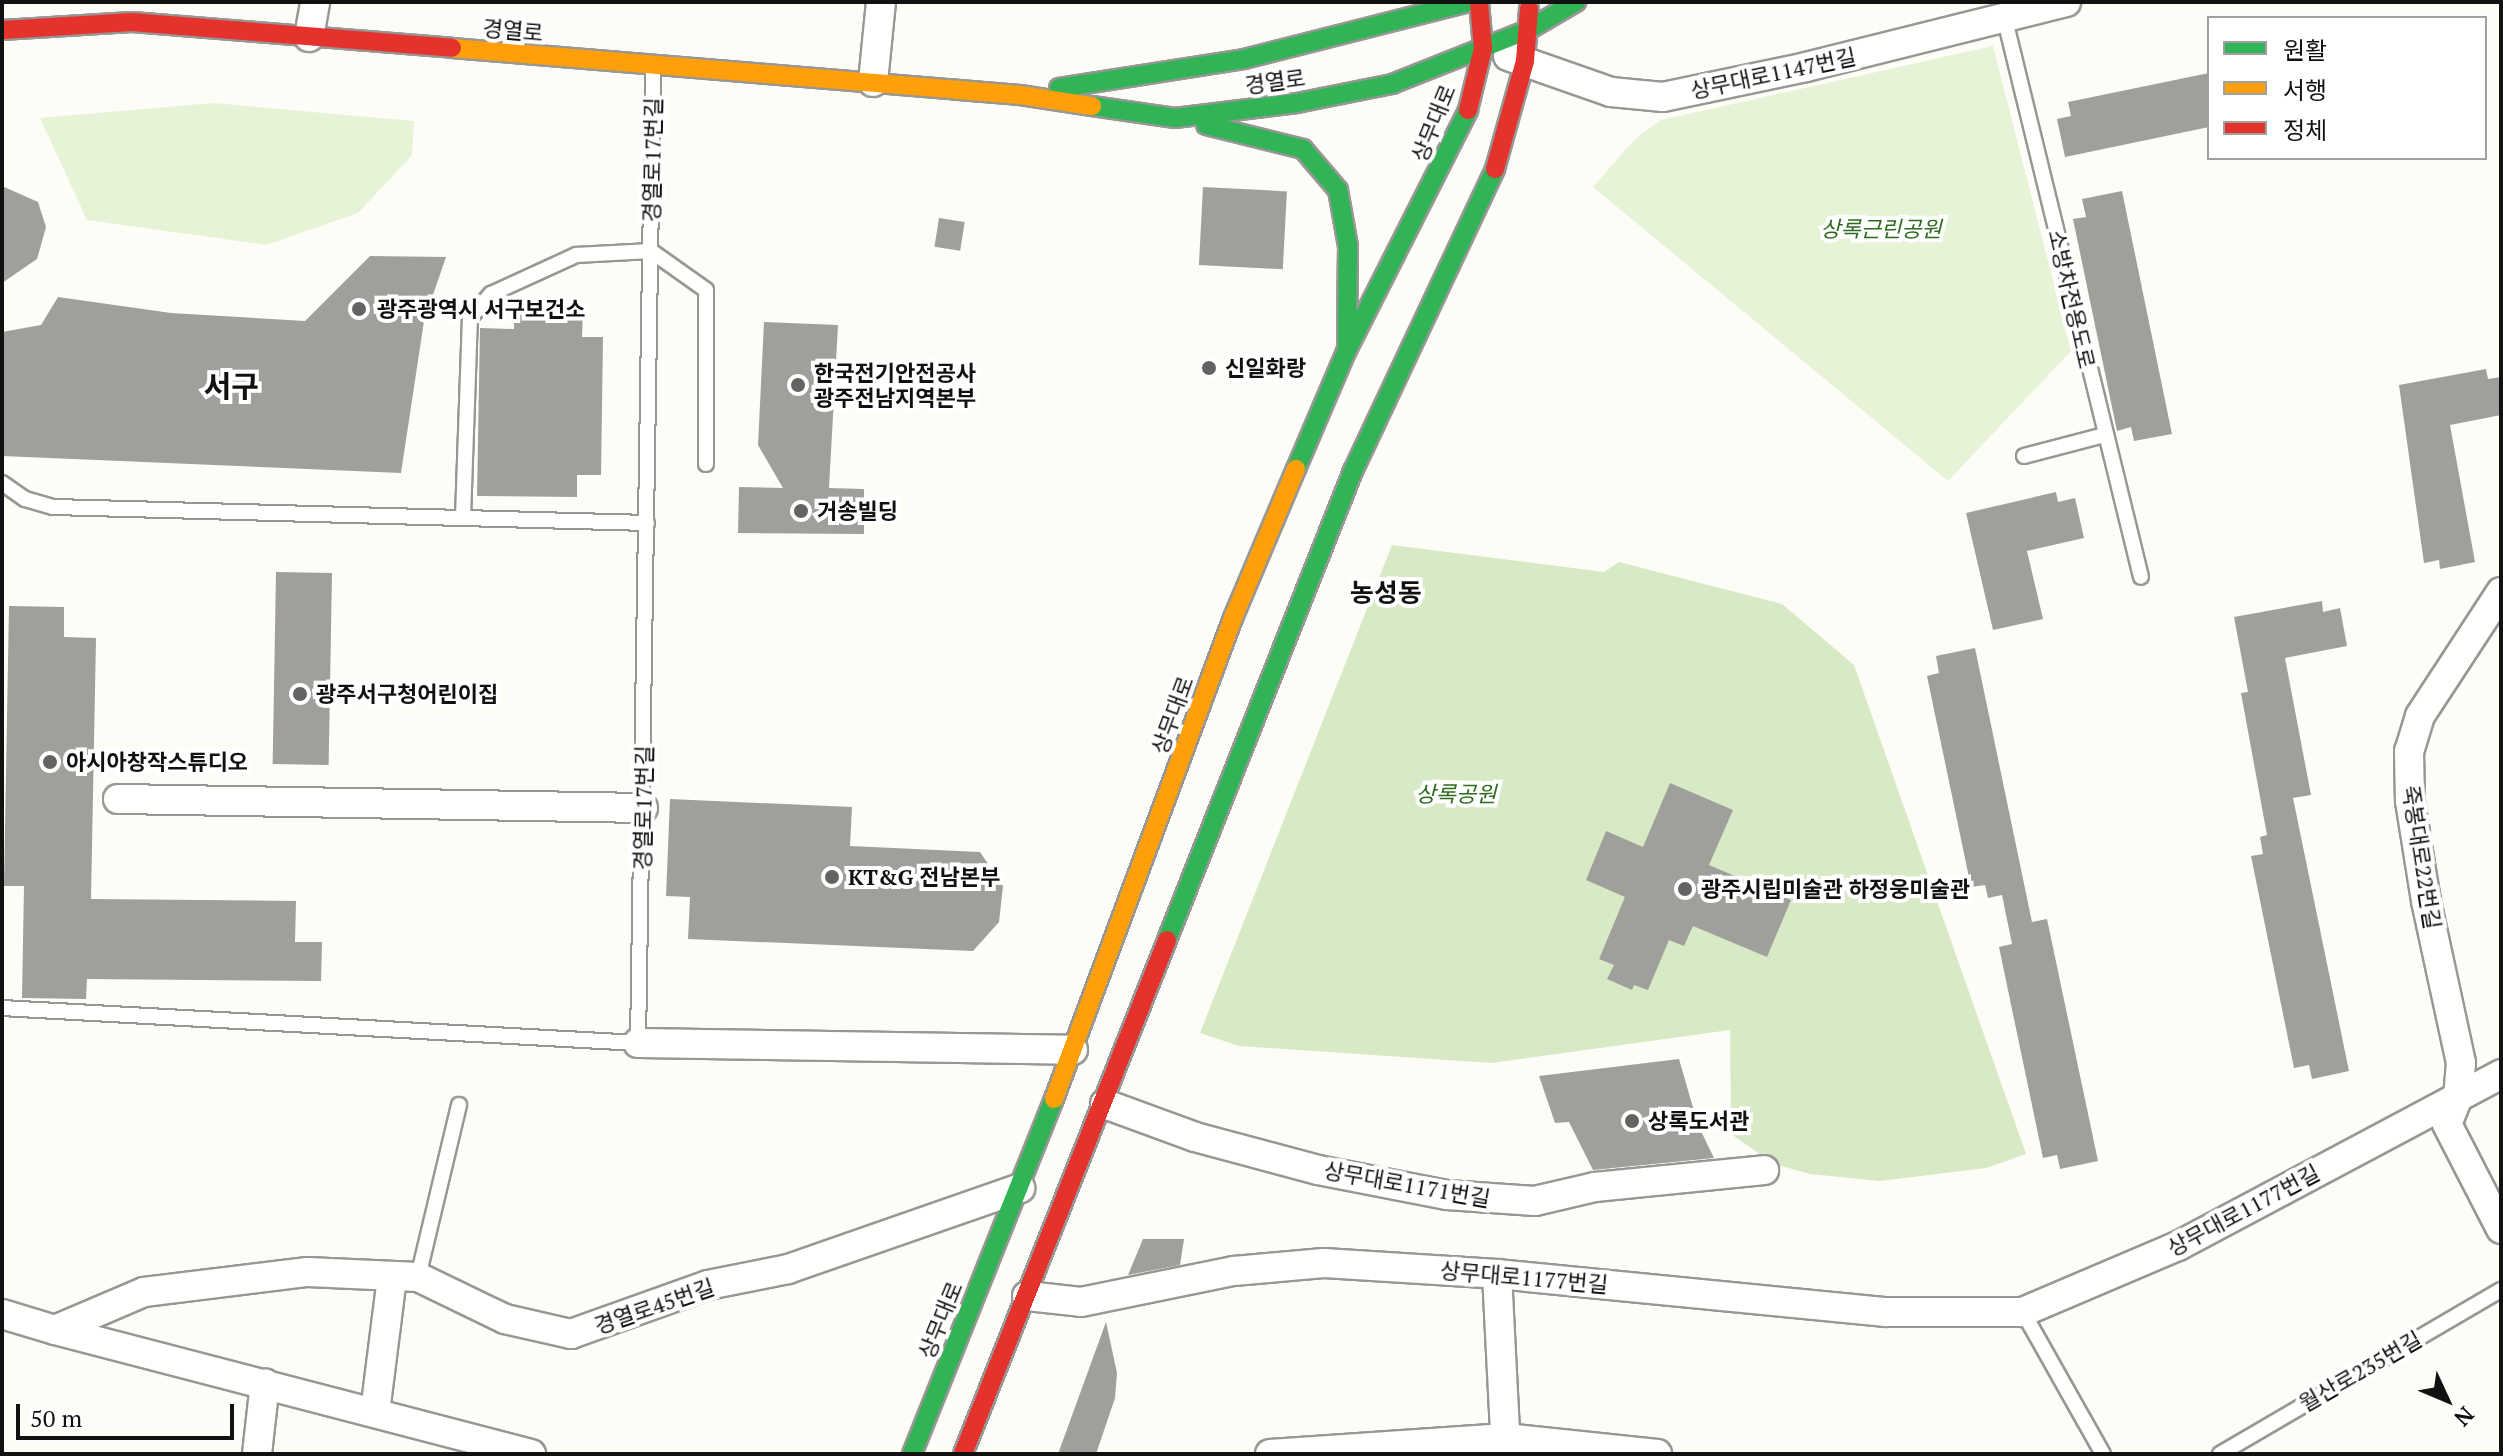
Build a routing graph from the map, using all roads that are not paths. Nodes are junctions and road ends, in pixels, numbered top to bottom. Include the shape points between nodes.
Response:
1 (315, 2) edge
2 (881, 2) edge
3 (1470, 2) edge
4 (1479, 2) edge
5 (1530, 2) edge
6 (1576, 2) edge
7 (2066, 2) edge
8 (2005, 20) junction
9 (2, 30) edge
10 (1528, 30) junction
11 (309, 37) junction
12 (1483, 48) junction
13 (1525, 61) junction
14 (653, 66) junction
15 (873, 82) junction
16 (1020, 95) junction
17 (1175, 118) junction
18 (651, 251) junction
19 (1346, 352) junction
20 (2104, 435) junction
21 (2024, 456) dead end
22 (706, 464) dead end
23 (2, 483) edge
24 (463, 517) junction
25 (647, 523) junction
26 (2141, 577) dead end
27 (2501, 592) edge
28 (118, 799) dead end
29 (643, 808) junction
30 (2, 1008) edge
31 (638, 1043) junction
32 (1073, 1050) junction
33 (2501, 1074) edge
34 (2458, 1097) junction
35 (1105, 1104) junction
36 (459, 1105) dead end
37 (1764, 1170) dead end
38 (1020, 1188) junction
39 (2501, 1229) edge
40 (1497, 1274) junction
41 (405, 1278) junction
42 (2501, 1290) edge
43 (1027, 1296) junction
44 (2023, 1312) junction
45 (2, 1314) edge
46 (55, 1330) junction
47 (265, 1383) junction
48 (375, 1412) junction
49 (1506, 1446) edge
50 (257, 1454) edge
51 (531, 1454) edge
52 (912, 1454) edge
53 (963, 1454) edge
54 (1270, 1454) edge
55 (1657, 1454) edge
56 (2103, 1454) edge
57 (2220, 1454) edge

1 - 11 street
2 - 15 street
3 - 16 street, 경열로 via 1244,59
4 - 12 street, 상무대로
5 - 10 street
6 - 10 street
7 - 8 street, 상무대로1147번길
8 - 13 street, 상무대로1147번길 via 1663,97 1611,92
8 - 20 lane, 소방차전용도로
9 - 11 street, 경열로 via 132,22
10 - 12 street, 경열로
10 - 13 street
11 - 14 street, 경열로
12 - 13 street, 상무대로1147번길
12 - 17 street, 경열로 via 1392,84 1297,103
12 - 19 street, 상무대로 via 1468,112
13 - 35 street via 1492,181 1353,471
14 - 15 street, 경열로
14 - 18 lane, 경열로17번길
15 - 16 street, 경열로
16 - 17 street, 경열로
17 - 19 street via 1303,149 1338,190 1348,246
18 - 22 lane via 706,290
18 - 24 lane via 576,255 491,294 474,309 469,327
18 - 25 lane, 경열로17번길
19 - 32 street, 상무대로 via 1233,618
20 - 21 lane
20 - 26 lane, 소방차전용도로
23 - 24 lane via 25,499 53,507
24 - 25 lane
25 - 29 lane, 경열로17번길
27 - 34 street, 죽봉대로22번길 via 2420,716 2409,751 2410,801 2424,886 2461,1063
28 - 29 street
29 - 31 lane, 경열로17번길
30 - 31 lane
31 - 32 street
32 - 38 street, 상무대로
33 - 34 street, 상무대로1177번길
34 - 39 street, 죽봉대로22번길 via 2447,1124
34 - 44 street, 상무대로1177번길 via 2178,1246
35 - 37 street, 상무대로1171번길 via 1195,1137 1318,1170 1460,1196 1535,1201 1609,1185
35 - 43 street
36 - 41 lane
38 - 41 street, 경열로45번길 via 788,1269 708,1285 571,1334 505,1319
38 - 52 street, 상무대로
40 - 43 street, 상무대로1177번길 via 1309,1264 1234,1271 1081,1302
40 - 44 street, 상무대로1177번길 via 1886,1312
40 - 49 street
41 - 46 street, 경열로45번길 via 308,1272 197,1282 144,1292
41 - 48 street
42 - 57 lane, 월산로235번길
43 - 53 street
44 - 56 lane
45 - 46 street
46 - 47 street
47 - 48 street
47 - 50 street
48 - 51 street
49 - 54 street
49 - 55 street

